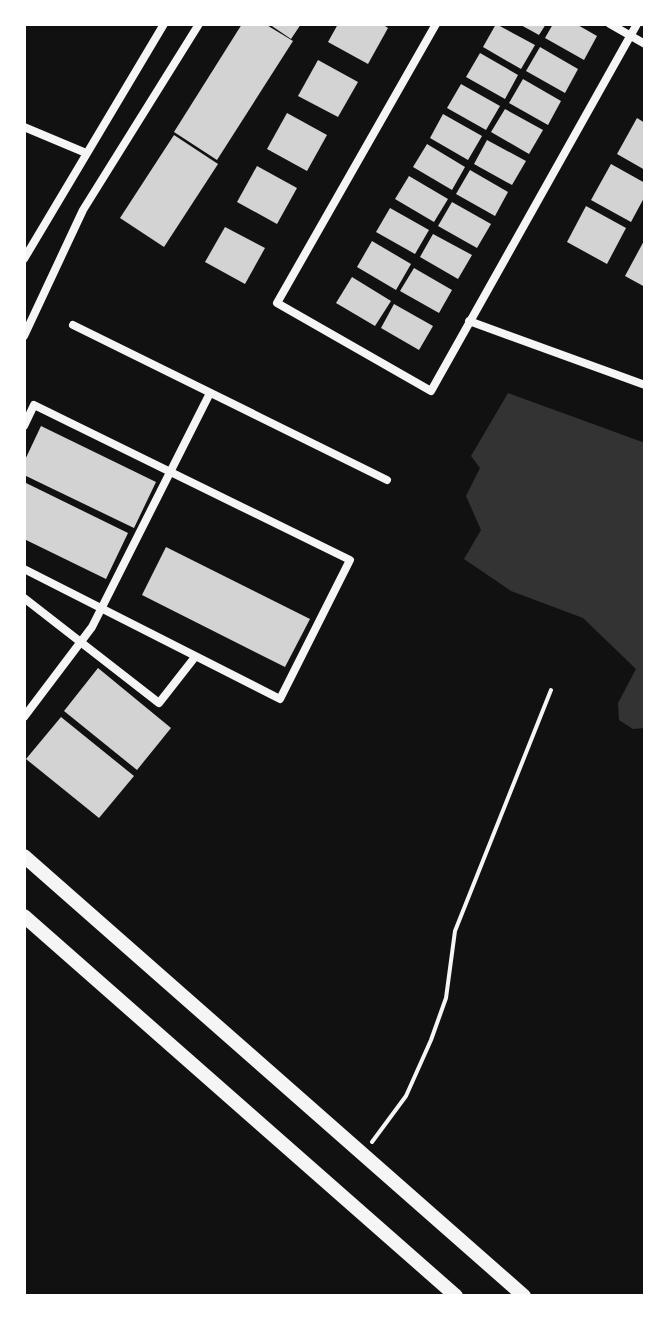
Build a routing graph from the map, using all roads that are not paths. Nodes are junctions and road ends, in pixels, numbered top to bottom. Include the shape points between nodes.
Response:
1 (164, 24) edge
2 (199, 24) edge
3 (436, 24) edge
4 (610, 24) edge
5 (637, 24) edge
6 (631, 36) junction
7 (645, 44) edge
8 (24, 127) edge
9 (86, 153) junction
10 (24, 259) edge
11 (469, 321) junction
12 (73, 325) dead end
13 (24, 336) edge
14 (645, 385) edge
15 (210, 393) junction
16 (24, 426) edge
17 (170, 472) junction
18 (387, 480) dead end
19 (24, 569) edge
20 (24, 598) edge
21 (101, 610) junction
22 (81, 642) junction
23 (195, 657) junction
24 (24, 717) edge
25 (24, 856) edge
26 (24, 916) edge
27 (456, 1296) edge
28 (524, 1296) edge

1 - 9 street
2 - 13 street via 83,210
3 - 11 street via 277,303 431,391
4 - 6 street
5 - 6 street
6 - 7 street
6 - 11 street
8 - 9 street
9 - 10 street
11 - 14 street
12 - 15 street
15 - 17 street
15 - 18 street
16 - 17 street via 34,405
17 - 21 street
17 - 23 street via 350,560 280,699
19 - 21 street
20 - 22 street
21 - 22 street
21 - 23 street
22 - 23 street via 159,703
22 - 24 street
25 - 28 main road
26 - 27 main road

